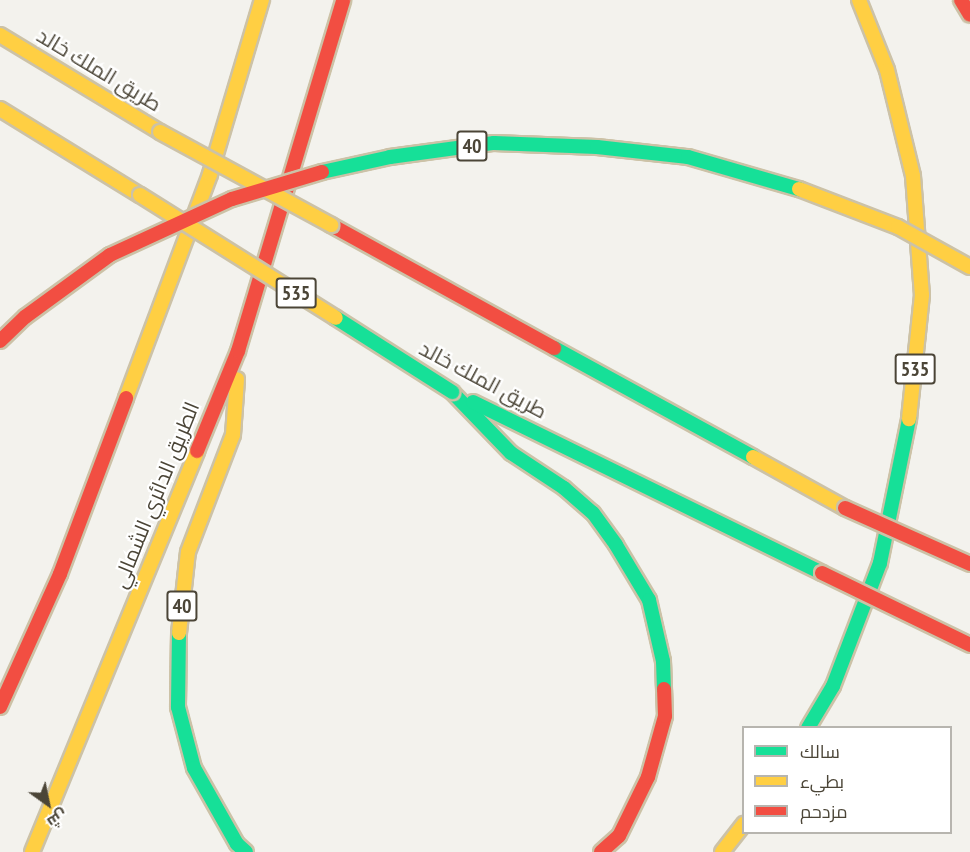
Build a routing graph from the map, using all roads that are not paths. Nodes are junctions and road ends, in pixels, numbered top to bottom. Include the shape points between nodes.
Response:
1 (262, 0) edge
2 (344, 0) edge
3 (860, 0) edge
4 (961, 0) edge
5 (970, 15) edge
6 (0, 35) edge
7 (0, 109) edge
8 (970, 267) edge
9 (0, 341) edge
10 (238, 351) junction
11 (452, 392) junction
12 (970, 564) edge
13 (970, 645) edge
14 (0, 707) edge
15 (809, 726) edge
16 (742, 827) edge
17 (32, 852) edge
18 (246, 852) edge
19 (602, 852) edge
20 (722, 852) edge

1 - 14 highway via 210,174 60,574
2 - 10 highway, الطريق الدائري الشمالي / 40
3 - 15 highway, 535 via 887,70 914,176 922,295 909,423 880,563 833,686
4 - 5 highway
6 - 12 highway, طريق الملك خالد, bridge via 160,132 844,508
7 - 11 highway, طريق الملك خالد / 535, bridge
8 - 9 highway, 40, bridge via 887,223 802,190 688,157 494,142 390,157 318,173 232,199 110,255 25,317
10 - 17 highway, الطريق الدائري الشمالي / 40
10 - 18 highway, 40 via 233,435 188,552 177,646 178,706 194,768 237,844
11 - 13 highway, طريق الملك خالد / 535, bridge
11 - 19 highway via 511,453 564,488 593,513 649,600 663,661 666,716 648,777 619,836
16 - 20 highway

